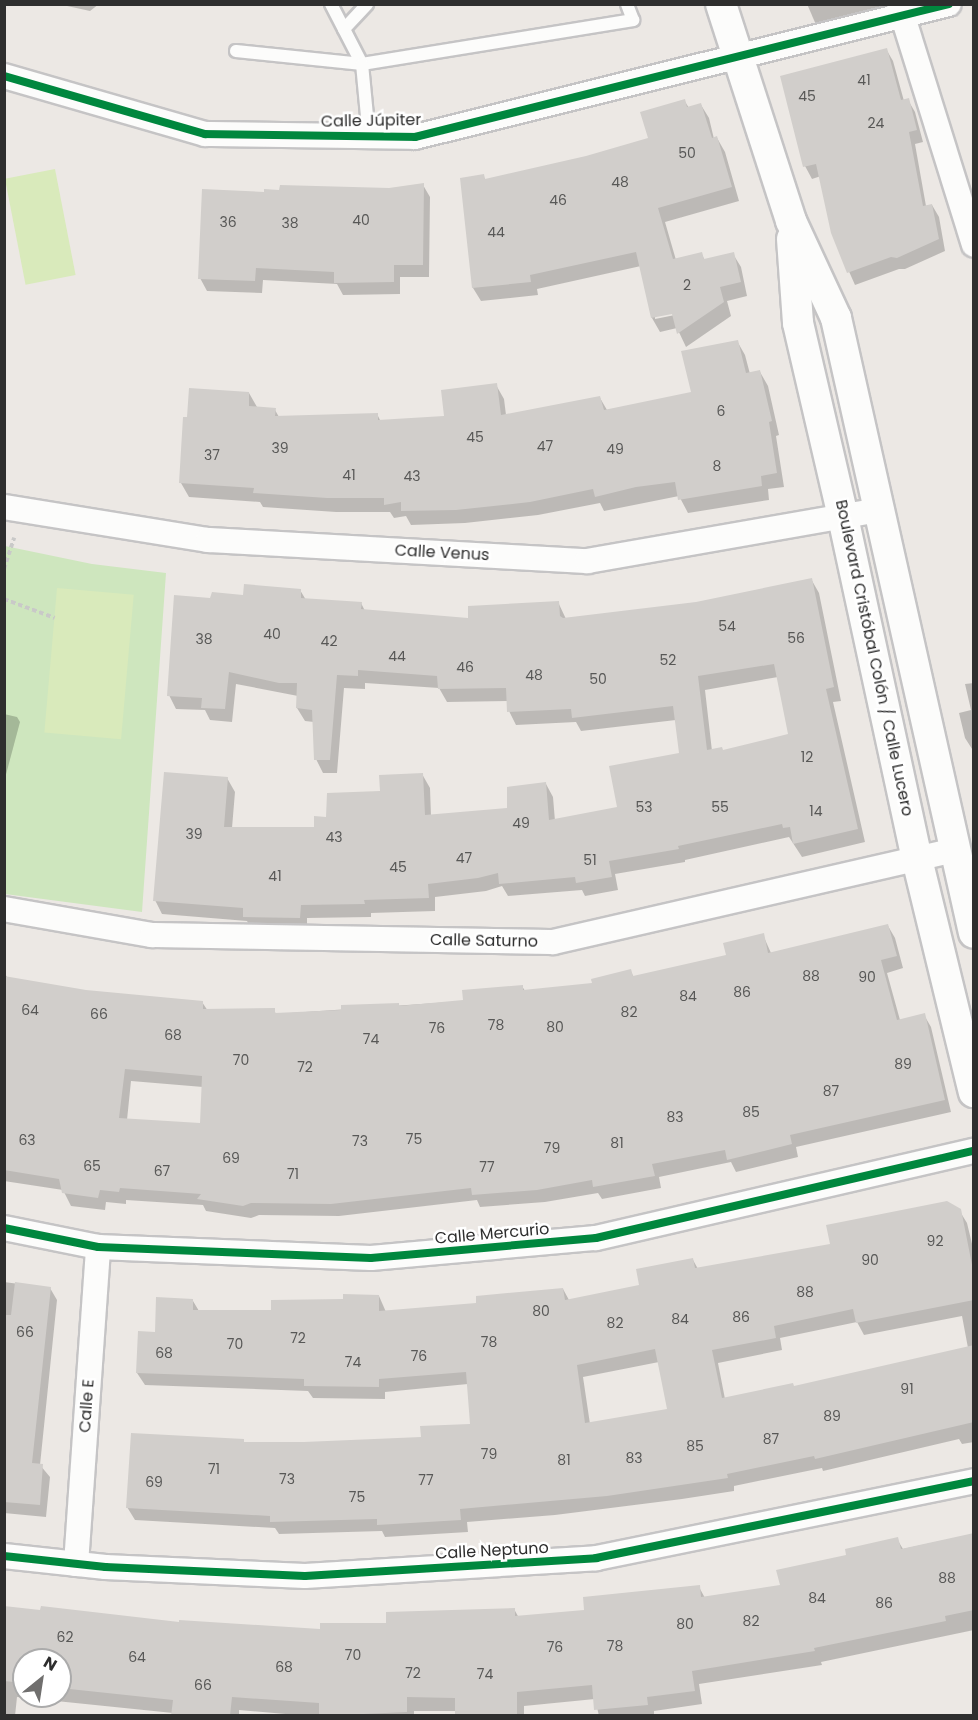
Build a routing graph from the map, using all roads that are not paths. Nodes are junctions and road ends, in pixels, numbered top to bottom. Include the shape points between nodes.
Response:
1 (331, 4) edge
2 (368, 4) edge
3 (627, 4) edge
4 (721, 4) edge
5 (949, 4) edge
6 (901, 11) edge
7 (344, 29) junction
8 (236, 51) dead end
9 (738, 57) junction
10 (362, 64) junction
11 (4, 75) edge
12 (369, 137) junction
13 (790, 221) junction
14 (974, 246) edge
15 (13, 509) edge
16 (879, 510) junction
17 (843, 517) junction
18 (955, 850) junction
19 (917, 859) junction
20 (4, 909) edge
21 (974, 933) edge
22 (974, 1092) edge
23 (974, 1151) edge
24 (4, 1228) edge
25 (98, 1247) junction
26 (974, 1481) edge
27 (4, 1556) edge
28 (76, 1564) junction

1 - 7 lane
2 - 7 lane
3 - 10 lane via 633,20
4 - 9 street, Boulevard Cristóbal Colón / Calle Lucero
5 - 6 street, Calle Júpiter
6 - 9 street, Calle Júpiter
6 - 14 street
7 - 10 lane
8 - 10 lane
9 - 12 street, Calle Júpiter via 415,137
9 - 13 street, Boulevard Cristóbal Colón / Calle Lucero
10 - 12 lane
11 - 12 street, Calle Júpiter via 205,134
13 - 16 street, Boulevard Cristóbal Colón / Calle Lucero via 836,318
13 - 17 street, Boulevard Cristóbal Colón / Calle Lucero via 798,323
15 - 17 street, Calle Venus via 208,540 587,561
16 - 17 street, Calle Venus
16 - 18 street, Boulevard Cristóbal Colón / Calle Lucero
17 - 19 street, Boulevard Cristóbal Colón / Calle Lucero
18 - 19 street, Calle Saturno
18 - 21 street, Boulevard Cristóbal Colón / Calle Lucero
19 - 20 street, Calle Saturno via 553,942 152,935
19 - 22 street, Boulevard Cristóbal Colón / Calle Lucero
23 - 25 street, Calle Mercurio via 596,1238 371,1258
24 - 25 street, Calle Mercurio
25 - 28 street, Calle E
26 - 28 street, Calle Neptuno via 596,1558 305,1576
27 - 28 street, Calle Neptuno

